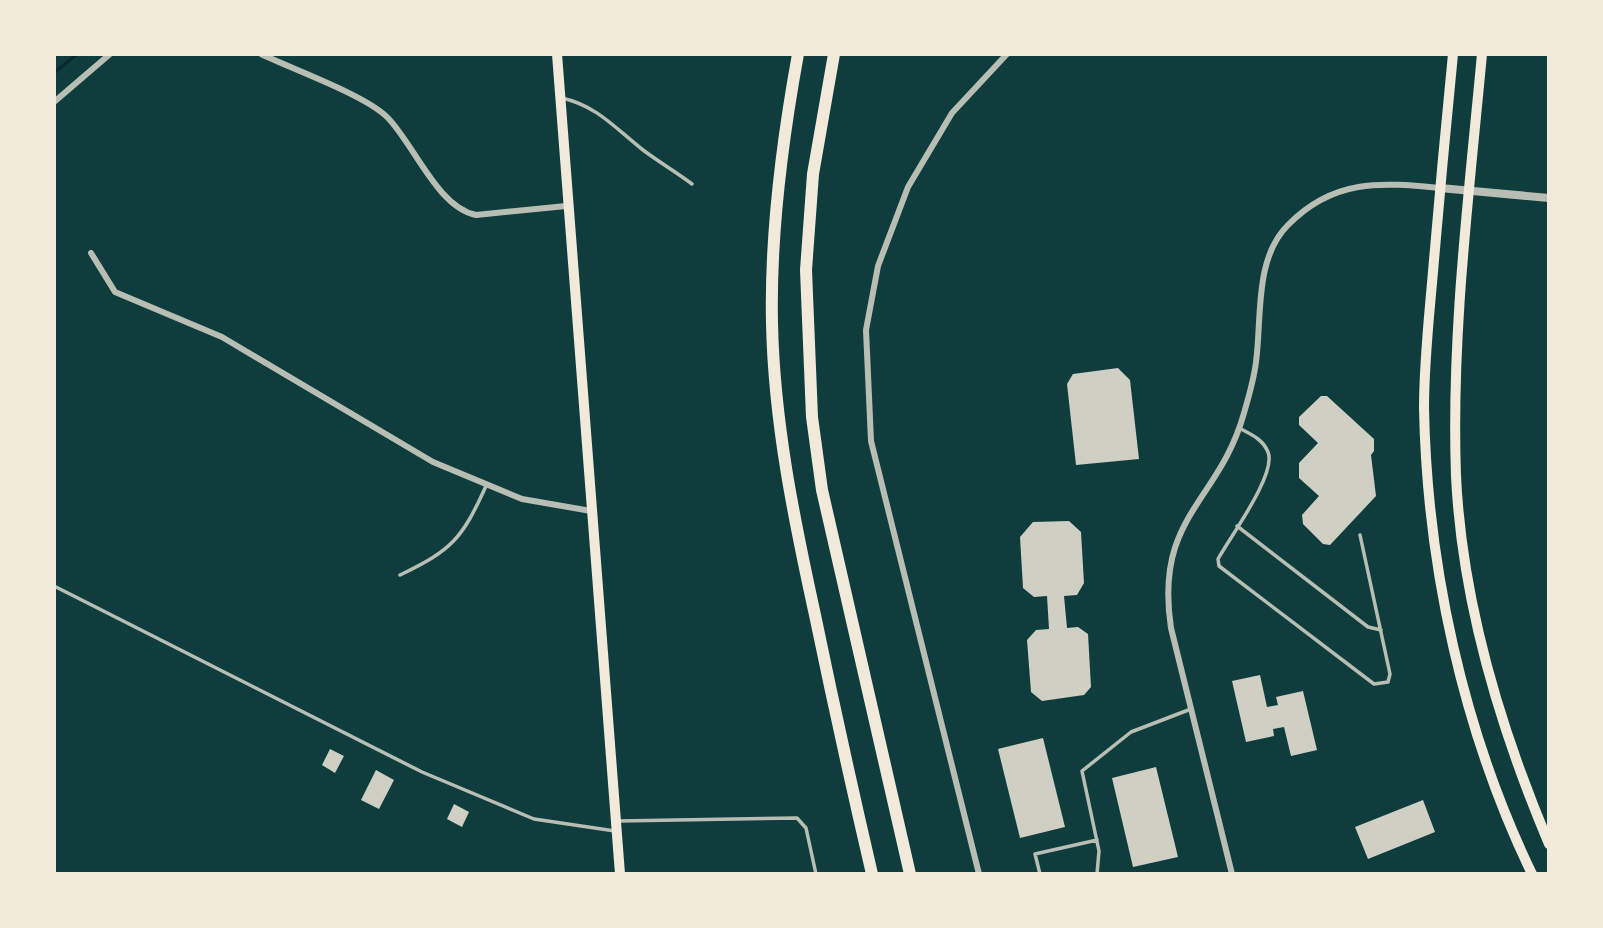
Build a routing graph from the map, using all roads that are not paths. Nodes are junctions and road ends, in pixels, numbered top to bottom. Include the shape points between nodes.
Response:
1 (110, 54) edge
2 (261, 54) edge
3 (557, 54) edge
4 (798, 54) edge
5 (834, 54) edge
6 (1453, 54) edge
7 (1482, 54) edge
8 (1002, 56) edge
9 (560, 97) junction
10 (54, 102) edge
11 (692, 184) dead end
12 (1440, 188) junction
13 (1469, 191) junction
14 (1549, 198) edge
15 (566, 206) junction
16 (91, 253) dead end
17 (1239, 428) junction
18 (486, 486) junction
19 (591, 511) junction
20 (1237, 526) junction
21 (1360, 535) dead end
22 (400, 575) dead end
23 (54, 586) edge
24 (1381, 630) junction
25 (1191, 709) junction
26 (616, 826) junction
27 (1097, 840) junction
28 (1549, 844) edge
29 (620, 874) edge
30 (817, 874) edge
31 (872, 874) edge
32 (910, 874) edge
33 (979, 874) edge
34 (1040, 874) edge
35 (1097, 874) edge
36 (1232, 874) edge
37 (1532, 874) edge

1 - 10 street
2 - 15 street via 382,113 462,211 476,215
3 - 9 main road
4 - 31 highway via 783,139 775,236 772,322 778,415 791,505
5 - 32 highway via 813,174 806,270 812,417 822,491
6 - 12 main road
7 - 13 main road
8 - 33 street via 952,113 908,187 878,266 866,330 871,441
9 - 11 lane via 584,103 603,115
9 - 15 main road
12 - 13 street
12 - 17 street via 1354,186 1320,200 1285,227 1266,266 1254,373
12 - 37 main road via 1424,408 1438,558 1468,701 1492,778
13 - 14 street
13 - 28 main road via 1455,386 1461,526 1489,673 1516,765
15 - 19 main road
16 - 18 street via 115,292 222,337 411,450
17 - 20 lane via 1259,439 1269,453 1270,470
17 - 25 street via 1182,527 1169,564 1171,628
18 - 19 street via 560,508
18 - 22 lane via 456,542 438,557
19 - 26 main road
20 - 24 lane via 1368,627
20 - 24 lane via 1218,559 1219,566 1374,684 1388,682 1390,674
21 - 24 lane
23 - 26 lane via 422,772 534,819
25 - 27 lane via 1131,732 1082,771
25 - 36 street
26 - 29 main road
26 - 30 lane via 797,818 806,828
27 - 34 lane via 1035,854
27 - 35 lane

